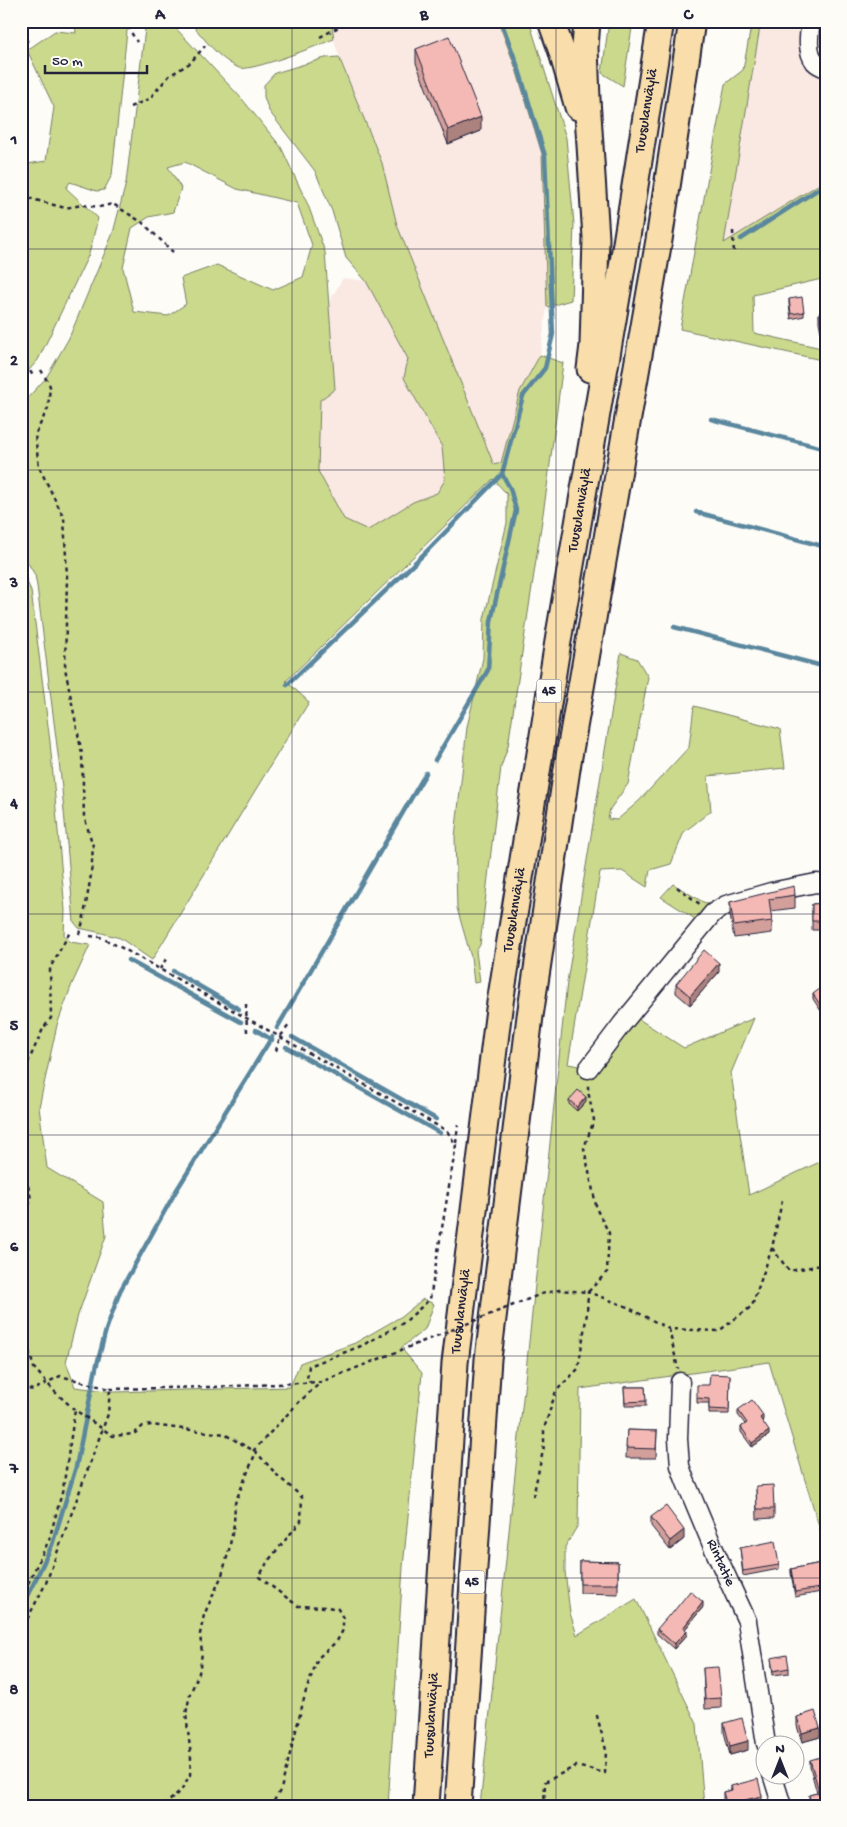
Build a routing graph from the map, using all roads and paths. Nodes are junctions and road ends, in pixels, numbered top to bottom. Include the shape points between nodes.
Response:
1 (27, 21) edge
2 (136, 21) edge
3 (350, 21) edge
4 (550, 21) edge
5 (587, 21) edge
6 (661, 21) edge
7 (692, 21) edge
8 (708, 21) edge
9 (811, 21) edge
10 (320, 37) dead end
11 (138, 42) dead end
12 (205, 46) dead end
13 (21, 50) edge
14 (826, 68) edge
15 (130, 107) dead end
16 (590, 164) junction
17 (22, 197) edge
18 (733, 232) dead end
19 (658, 240) junction
20 (173, 252) dead end
21 (734, 255) dead end
22 (21, 358) edge
23 (41, 370) dead end
24 (34, 377) dead end
25 (584, 493) junction
26 (826, 884) edge
27 (677, 887) dead end
28 (712, 913) junction
29 (70, 932) dead end
30 (79, 934) dead end
31 (90, 936) dead end
32 (166, 959) dead end
33 (160, 969) junction
34 (246, 1004) dead end
35 (246, 1018) junction
36 (289, 1025) dead end
37 (247, 1032) dead end
38 (280, 1037) junction
39 (276, 1051) dead end
40 (588, 1069) joint
41 (21, 1094) edge
42 (458, 1124) dead end
43 (456, 1144) junction
44 (21, 1183) edge
45 (782, 1201) dead end
46 (21, 1234) edge
47 (772, 1248) junction
48 (826, 1257) edge
49 (588, 1292) junction
50 (669, 1329) junction
51 (310, 1382) junction
52 (321, 1382) junction
53 (680, 1382) joint
54 (47, 1383) junction
55 (21, 1387) edge
56 (110, 1389) junction
57 (75, 1410) junction
58 (102, 1428) junction
59 (254, 1452) junction
60 (533, 1497) dead end
61 (21, 1598) edge
62 (21, 1631) edge
63 (596, 1712) dead end
64 (764, 1734) edge
65 (775, 1784) edge
66 (164, 1806) edge
67 (271, 1806) edge
68 (426, 1806) edge
69 (458, 1806) edge
70 (544, 1806) edge
71 (782, 1806) edge

1 - 13 path via 27,41
2 - 11 path via 130,29
3 - 10 path
4 - 16 highway via 577,104
5 - 16 highway via 585,48
6 - 25 highway, Tuusulanväylä / 45
7 - 19 highway, Tuusulanväylä / 45
8 - 19 highway
9 - 14 street via 810,48 815,62
12 - 15 path via 190,62 168,76 149,99
16 - 25 highway via 596,238
17 - 20 path via 65,208 113,204 143,222
18 - 21 path
19 - 69 highway, Tuusulanväylä / 45 via 568,762 530,1016 488,1359
22 - 24 path
23 - 30 path via 50,386 48,408 35,436 39,467 64,518 67,577 65,668 82,754 84,816 93,846 91,875
25 - 68 highway, Tuusulanväylä / 45 via 538,756 499,1009 456,1353
26 - 28 street via 771,892 726,905
27 - 28 path
28 - 40 street
29 - 41 path via 50,968 51,1018 29,1060
31 - 33 path via 100,937
32 - 33 path
33 - 35 path
34 - 35 path
35 - 37 path
35 - 38 path
36 - 38 path
38 - 39 path
38 - 43 path via 447,1131
40 - 49 path via 588,1091 594,1120 584,1148 597,1210 609,1233 607,1272
42 - 43 path
43 - 51 path via 430,1299 405,1322 361,1346 309,1366 306,1378
44 - 46 path via 28,1185 31,1199
45 - 47 path
46 - 54 path via 27,1260 27,1345 34,1368
47 - 48 path via 789,1271 821,1265
47 - 50 path via 752,1306 734,1321 719,1331
49 - 50 path via 626,1306
49 - 52 path, bridge via 559,1290 541,1294
49 - 60 path via 578,1369 556,1391 544,1429 544,1446
50 - 53 path
51 - 52 path
51 - 56 path
52 - 59 path
53 - 64 street, Rintatie via 680,1466 712,1547 747,1621
54 - 55 path via 33,1390
54 - 56 path via 60,1376
54 - 57 path
56 - 58 path via 108,1414
57 - 58 path
57 - 61 path via 63,1489 49,1540
58 - 59 path via 113,1436 134,1434 143,1426 152,1425 207,1430 224,1434
58 - 62 path via 46,1583
59 - 66 path via 235,1503 234,1524 222,1575 204,1615 200,1634 199,1673 186,1714 190,1775 182,1789
59 - 67 path via 302,1497 301,1521 268,1561 260,1577 298,1606 338,1609 344,1618 343,1630 337,1641 318,1658 281,1789
63 - 70 path via 606,1750 605,1773 576,1766 545,1782
65 - 71 street

